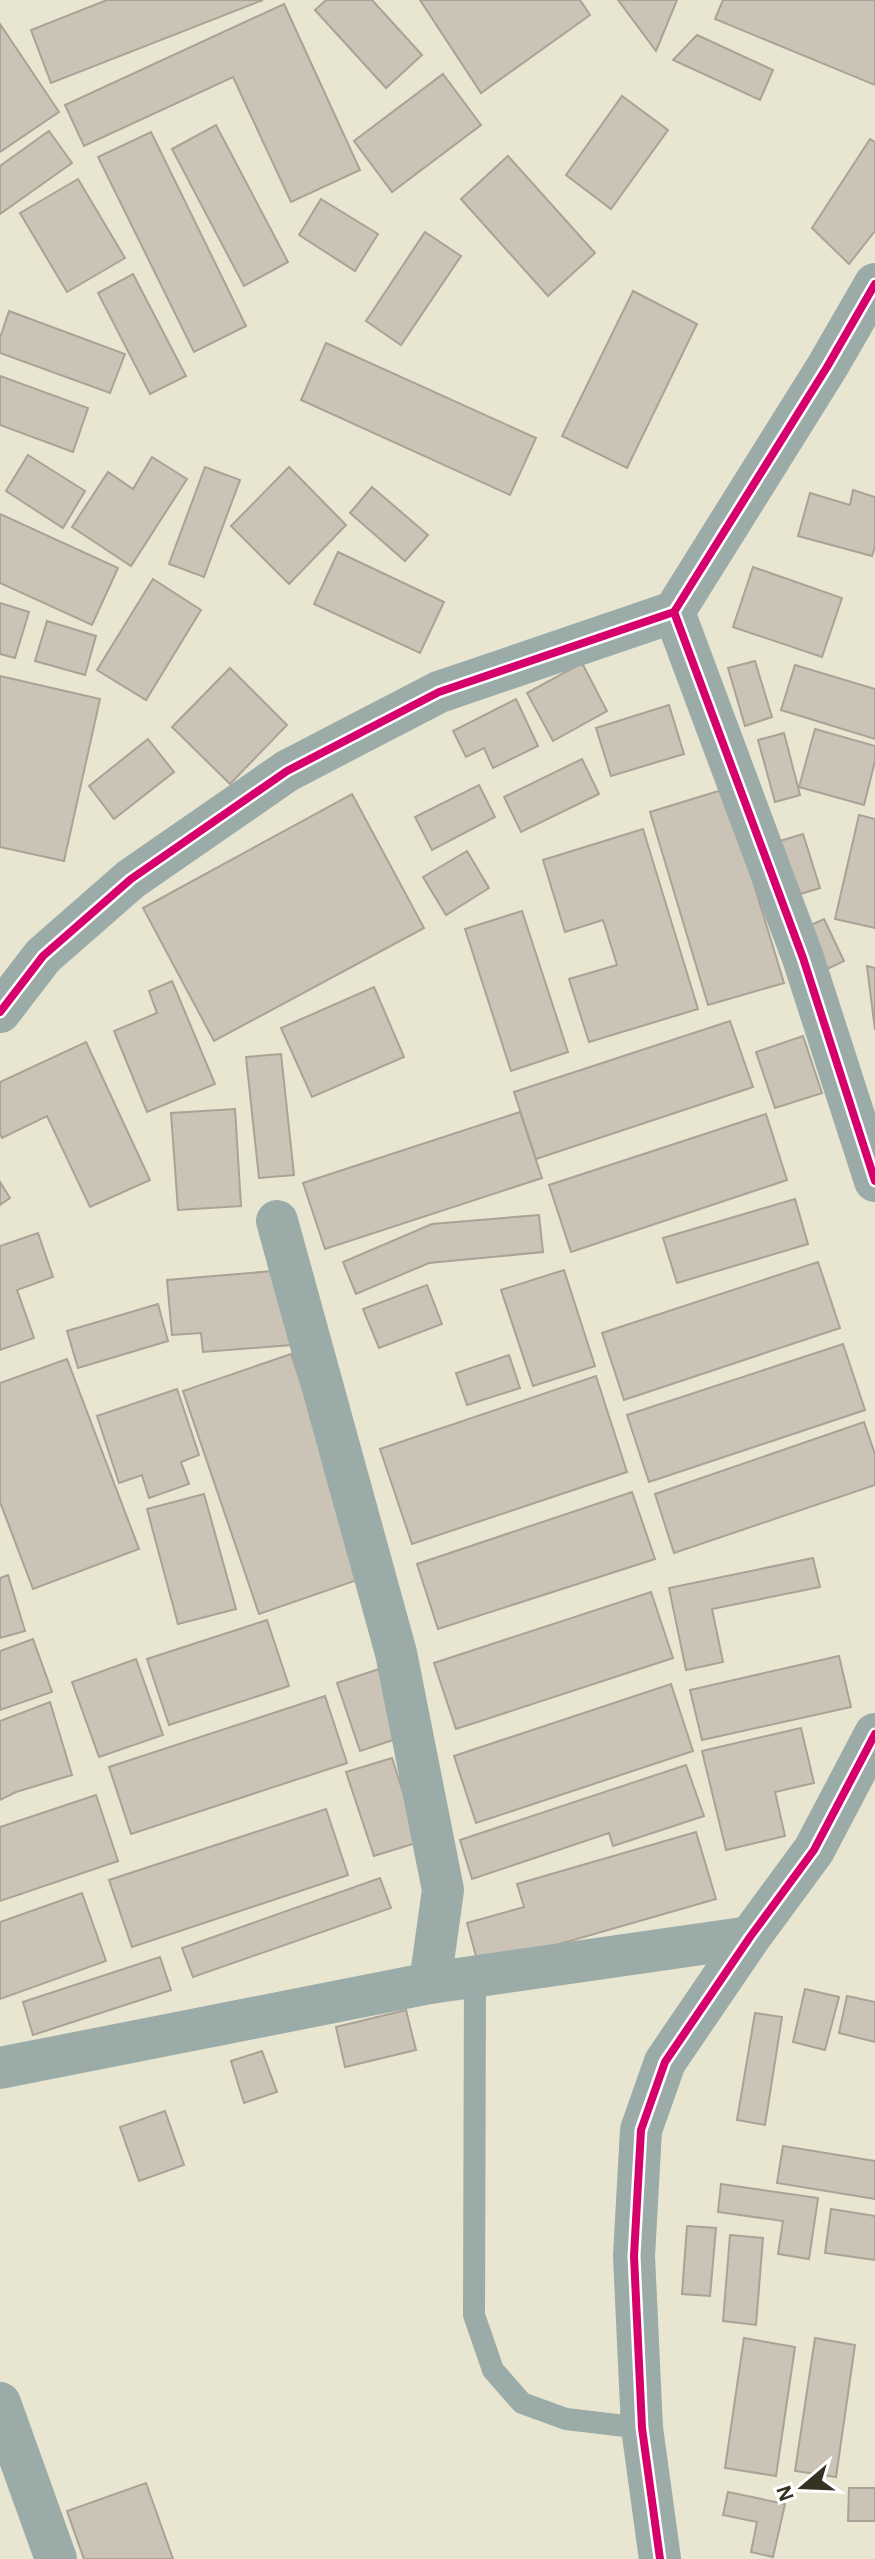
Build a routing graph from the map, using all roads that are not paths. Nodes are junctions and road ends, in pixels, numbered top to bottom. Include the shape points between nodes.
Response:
1 (875, 284) edge
2 (674, 612) junction
3 (0, 1012) edge
4 (875, 1181) edge
5 (277, 1221) dead end
6 (875, 1734) edge
7 (750, 1937) junction
8 (475, 1977) junction
9 (430, 1983) junction
10 (0, 2068) edge
11 (0, 2403) edge
12 (642, 2428) junction
13 (56, 2559) edge
14 (660, 2559) edge

1 - 2 street
2 - 3 street via 439,692 287,771 131,879 43,956
2 - 4 street via 803,958
5 - 9 street via 396,1653 443,1890
6 - 7 street via 814,1850
7 - 8 street
7 - 12 street via 665,2062 641,2130 634,2256
8 - 9 street
8 - 12 lane via 474,2315 493,2370 522,2403 566,2419
9 - 10 street
11 - 13 street
12 - 14 street

